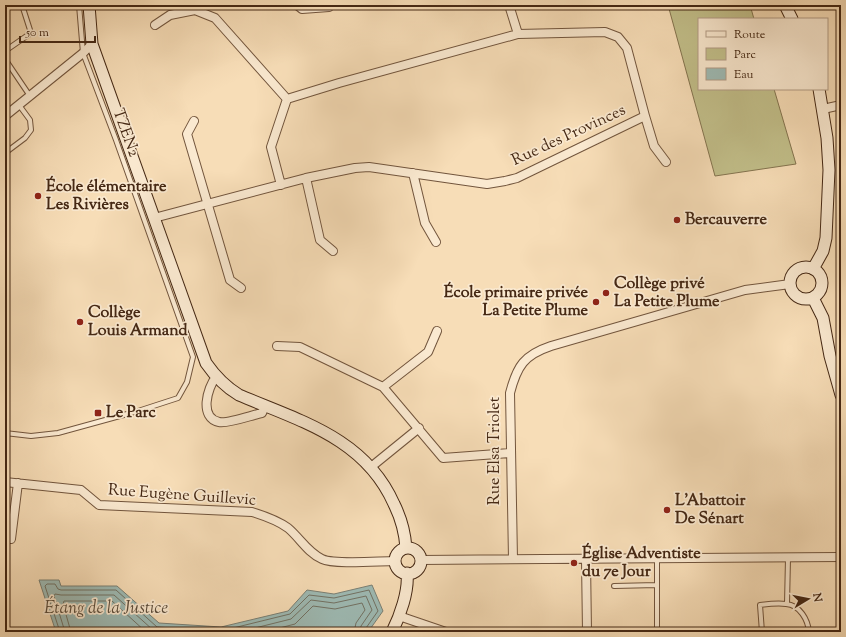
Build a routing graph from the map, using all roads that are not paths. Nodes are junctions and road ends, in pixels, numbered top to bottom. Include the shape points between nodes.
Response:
1 (22, 5) edge
2 (79, 5) edge
3 (89, 5) edge
4 (297, 5) edge
5 (509, 5) edge
6 (784, 5) edge
7 (329, 7) dead end
8 (791, 18) edge
9 (154, 26) dead end
10 (518, 34) junction
11 (92, 44) junction
12 (5, 51) edge
13 (83, 53) junction
14 (5, 59) edge
15 (819, 90) edge
16 (30, 96) junction
17 (287, 99) junction
18 (19, 105) junction
19 (841, 105) edge
20 (823, 109) junction
21 (5, 116) edge
22 (645, 116) junction
23 (194, 121) dead end
24 (5, 153) edge
25 (666, 162) dead end
26 (413, 173) junction
27 (306, 178) junction
28 (281, 185) junction
29 (208, 204) junction
30 (154, 218) junction
31 (436, 242) dead end
32 (333, 251) dead end
33 (813, 269) junction
34 (790, 284) junction
35 (240, 288) dead end
36 (813, 298) junction
37 (437, 331) dead end
38 (277, 346) dead end
39 (193, 357) junction
40 (206, 362) junction
41 (216, 377) junction
42 (383, 387) junction
43 (841, 395) edge
44 (265, 406) junction
45 (419, 428) junction
46 (5, 433) edge
47 (510, 453) junction
48 (371, 467) junction
49 (5, 482) edge
50 (18, 483) junction
51 (12, 539) dead end
52 (406, 548) junction
53 (841, 557) edge
54 (788, 558) junction
55 (657, 559) junction
56 (420, 560) junction
57 (513, 560) junction
58 (586, 560) junction
59 (395, 561) junction
60 (407, 573) junction
61 (657, 585) junction
62 (614, 586) dead end
63 (787, 604) junction
64 (399, 616) junction
65 (392, 632) edge
66 (446, 632) edge
67 (587, 632) edge
68 (657, 632) edge
69 (762, 632) edge
70 (809, 632) edge

1 - 12 lane via 31,33
2 - 13 lane, TZEN2
3 - 11 street
4 - 7 street via 302,9
5 - 10 street
6 - 8 street
9 - 17 street via 170,15 195,10 215,18
10 - 17 street, Rue des Provinces
10 - 22 street, Rue des Provinces via 605,32 618,37 627,48
11 - 13 street
11 - 30 street
13 - 16 street
13 - 39 lane, TZEN2
14 - 16 lane
15 - 20 street
16 - 18 street
17 - 28 street via 271,146
18 - 21 street
18 - 24 lane via 30,120 32,130
19 - 20 street
20 - 33 street via 828,155 827,228 823,251
22 - 25 street via 654,146
22 - 26 street, Rue des Provinces via 504,182 487,184
23 - 29 street via 187,134
26 - 27 street, Rue des Provinces via 369,167
26 - 31 street via 425,223
27 - 28 street, Rue des Provinces
27 - 32 street via 320,240
28 - 29 street, Rue des Provinces
29 - 30 street, Rue des Provinces
29 - 35 street via 230,280
30 - 40 street
33 - 34 street via 803,267 793,273
33 - 36 street via 818,272 822,281 820,291
34 - 36 street via 798,297
34 - 47 street, Rue Elsa Triolet via 745,290 536,351 520,366 514,377 510,393
36 - 43 street via 823,318
37 - 42 street via 428,352
38 - 42 street via 300,347
39 - 40 lane
39 - 46 lane via 187,382 178,398 58,433 31,436
40 - 41 street
41 - 44 street via 238,395
41 - 44 street via 211,383 206,401 208,413 214,420 235,420 262,412
42 - 45 street
44 - 48 street via 336,438
45 - 47 street via 443,458
45 - 48 street
47 - 57 street, Rue Elsa Triolet
48 - 52 street via 382,481 400,516
49 - 50 street, Rue Eugène Guillevic
50 - 51 street
50 - 59 street, Rue Eugène Guillevic via 81,490 99,505 252,512 266,516 288,528 311,552 323,560
52 - 56 street via 417,552
52 - 59 street via 399,551
53 - 54 street
54 - 55 street
54 - 63 lane
55 - 58 street
55 - 61 lane
56 - 57 street
56 - 60 street via 415,571
57 - 58 street
58 - 67 street
59 - 60 street via 400,571
60 - 64 street via 407,584
61 - 62 lane
61 - 68 lane
63 - 69 lane via 760,605
63 - 70 lane via 796,608 806,618
64 - 65 street
64 - 66 street

